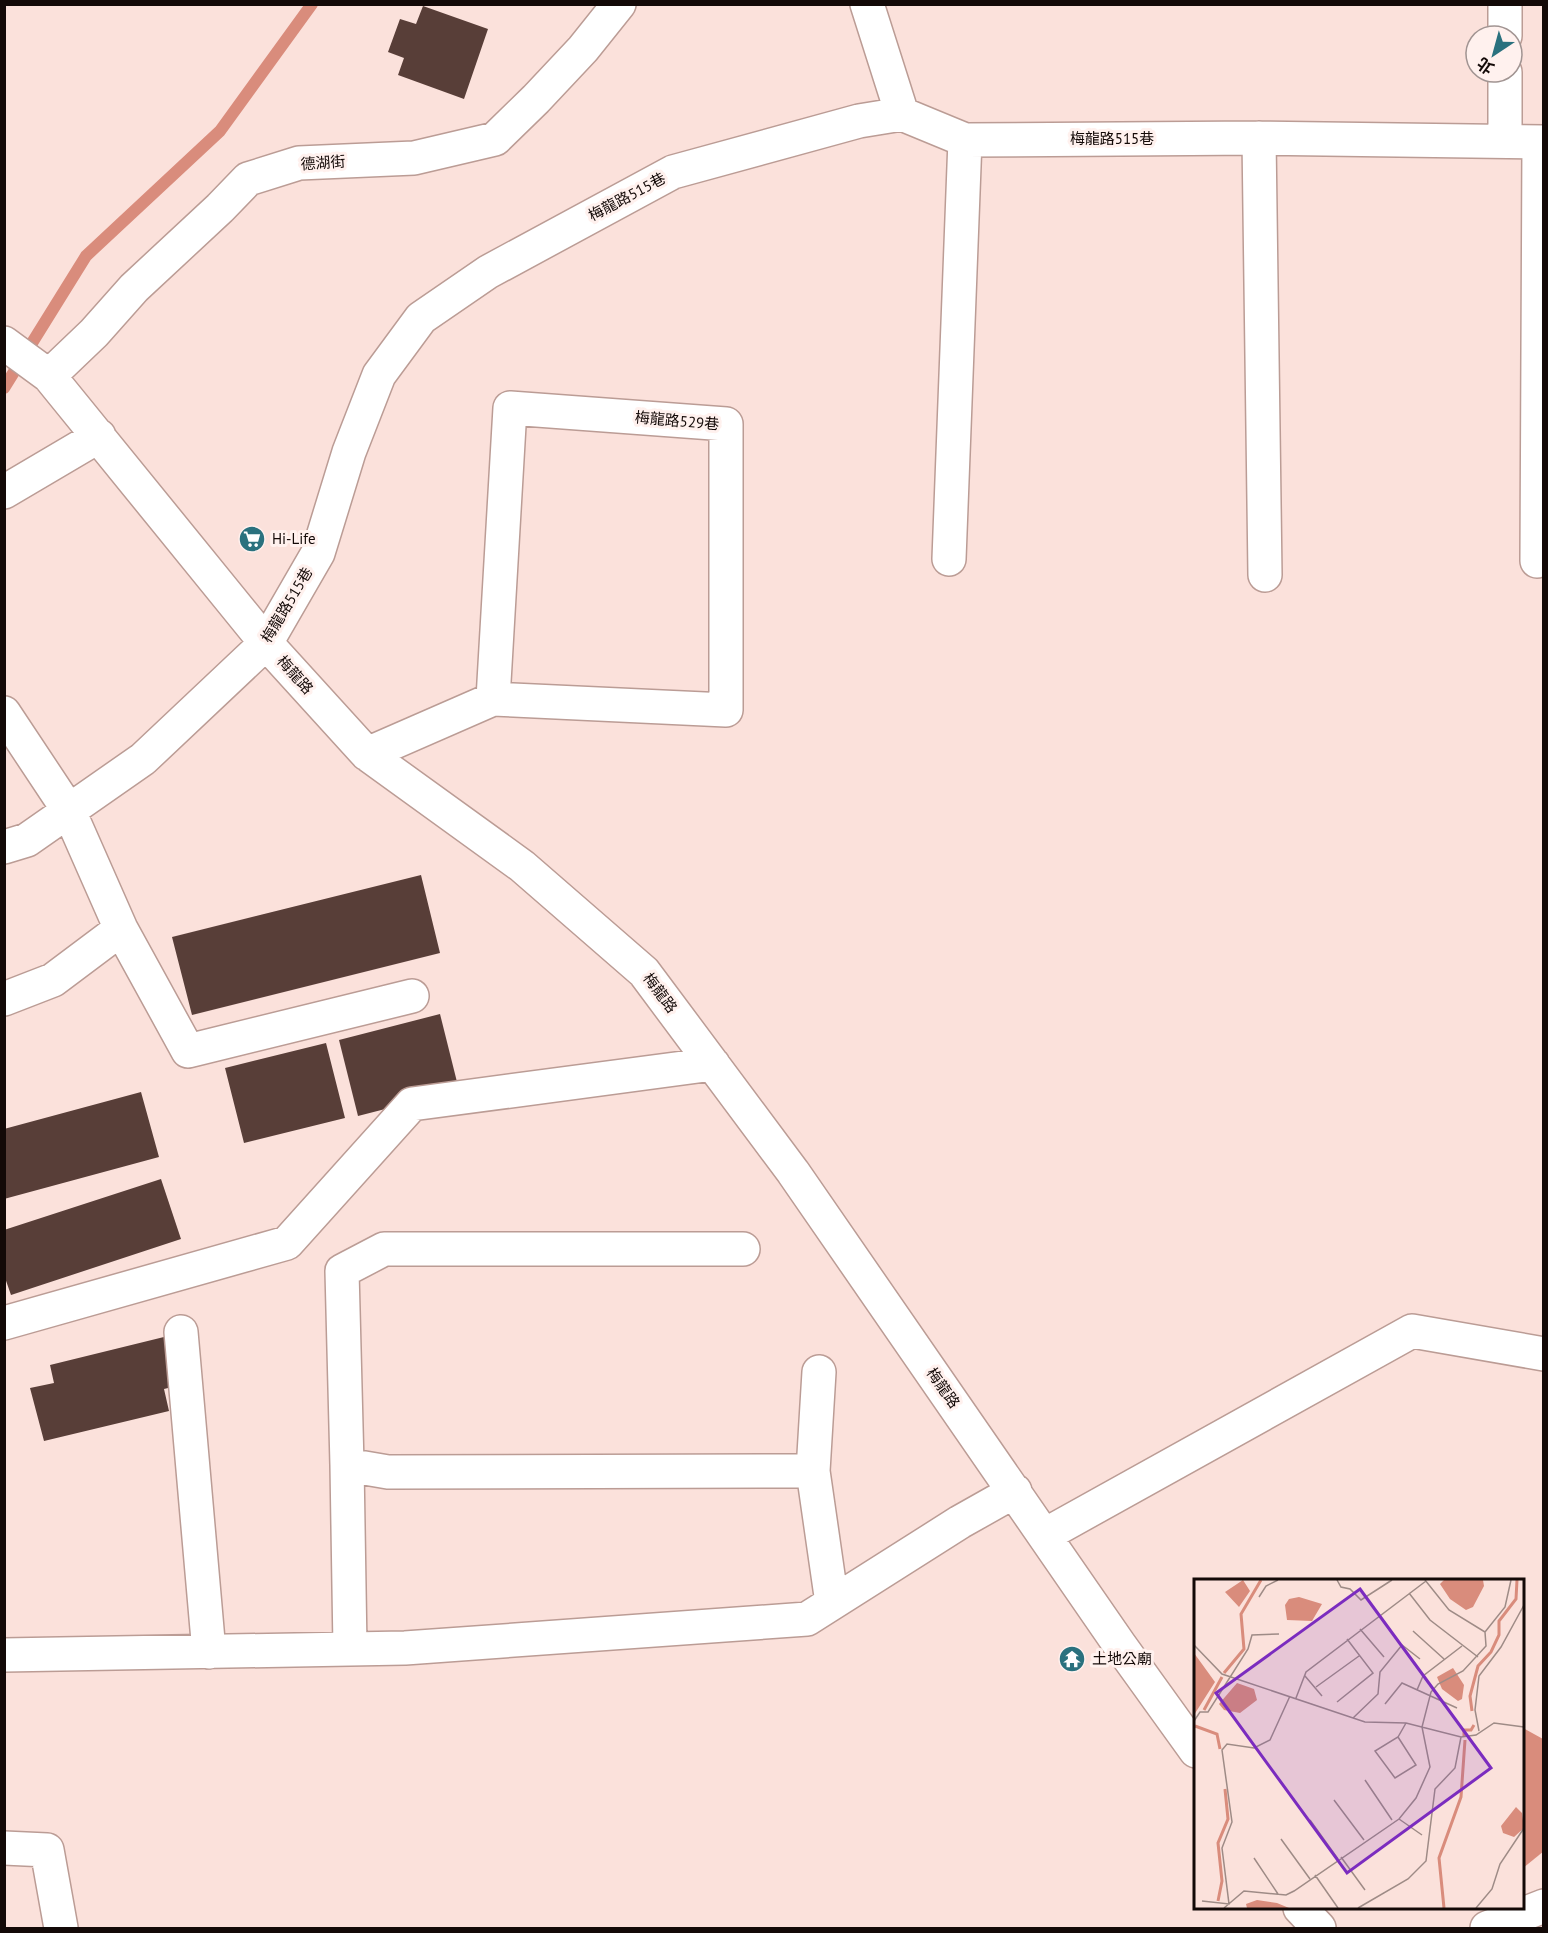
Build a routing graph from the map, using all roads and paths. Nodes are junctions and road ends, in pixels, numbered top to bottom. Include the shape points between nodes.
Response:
1 (619, 4) edge
2 (867, 4) edge
3 (1505, 4) edge
4 (1505, 24) edge
5 (1505, 84) edge
6 (902, 114) junction
7 (1259, 138) junction
8 (965, 140) junction
9 (1506, 141) junction
10 (1541, 142) edge
11 (4, 343) edge
12 (47, 374) junction
13 (99, 436) junction
14 (4, 492) edge
15 (949, 559) dead end
16 (1537, 561) dead end
17 (1265, 575) dead end
18 (266, 643) junction
19 (493, 699) junction
20 (4, 713) edge
21 (367, 754) junction
22 (69, 811) junction
23 (4, 847) edge
24 (121, 929) junction
25 (412, 996) dead end
26 (4, 999) edge
27 (712, 1064) junction
28 (743, 1248) dead end
29 (4, 1323) edge
30 (181, 1332) dead end
31 (1544, 1354) edge
32 (819, 1372) dead end
33 (347, 1465) junction
34 (813, 1471) junction
35 (1015, 1491) junction
36 (1045, 1535) junction
37 (832, 1604) junction
38 (350, 1648) junction
39 (209, 1652) junction
40 (4, 1655) edge
41 (1194, 1749) edge
42 (4, 1848) edge
43 (1544, 1906) edge
44 (1301, 1909) edge
45 (61, 1929) edge
46 (1319, 1929) edge
47 (1487, 1929) edge

1 - 12 street, 德湖街 via 567,66 495,139 414,158 299,163 248,179 134,288 94,333
2 - 6 street
3 - 4 street
5 - 9 street
6 - 8 street, 梅龍路515巷
6 - 18 street, 梅龍路515巷 via 859,121 673,172 488,272 421,318 380,375 349,452 318,553
7 - 8 street, 梅龍路515巷
7 - 9 street, 梅龍路515巷
7 - 17 street
8 - 15 street
9 - 10 street, 梅龍路515巷
10 - 16 street
11 - 12 street, 梅龍路
12 - 13 street, 梅龍路
13 - 14 street
13 - 18 street, 梅龍路
18 - 21 street, 梅龍路
18 - 22 street, 梅龍路515巷 via 143,759
19 - 19 street, 梅龍路529巷 via 726,710 726,424 510,408
19 - 21 street, 梅龍路529巷
20 - 22 street
21 - 27 street, 梅龍路 via 522,866 644,972
22 - 23 street, 梅龍路515巷 via 27,840
22 - 24 street
24 - 25 street via 188,1051
24 - 26 street via 54,980
27 - 29 street via 412,1104 287,1243
27 - 35 street, 梅龍路 via 793,1172
28 - 33 street via 384,1249 342,1270
30 - 39 street
31 - 36 street via 1412,1331
32 - 34 street
33 - 34 street via 388,1472
33 - 38 street
34 - 37 street
35 - 36 street, 梅龍路
35 - 37 street
36 - 41 street, 梅龍路
37 - 38 street via 807,1619 405,1648
38 - 39 street
39 - 40 street
42 - 45 street via 47,1851
43 - 47 street
44 - 46 street

